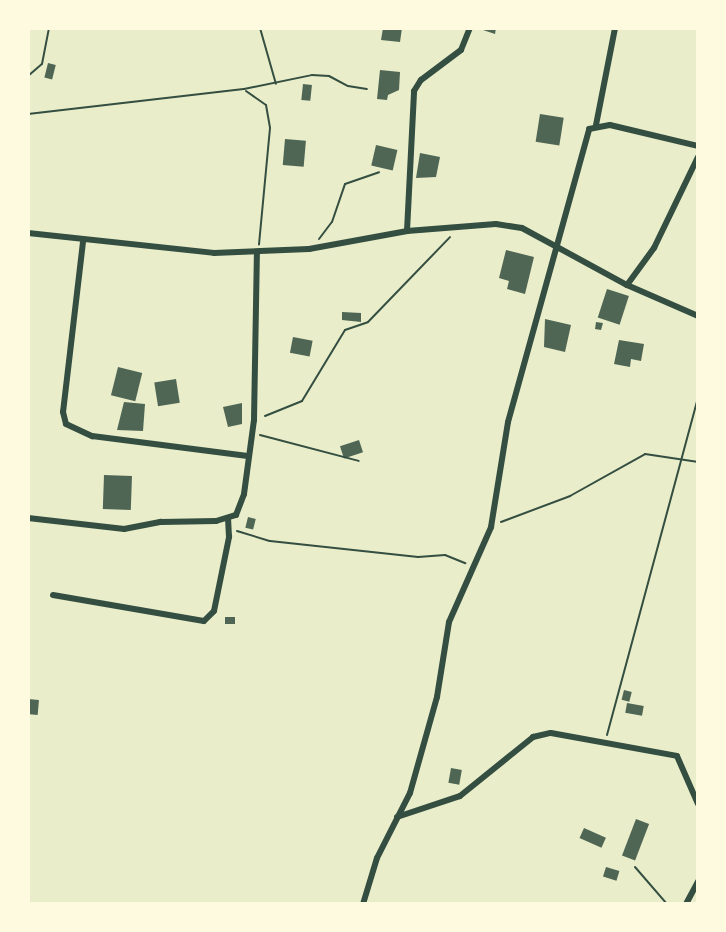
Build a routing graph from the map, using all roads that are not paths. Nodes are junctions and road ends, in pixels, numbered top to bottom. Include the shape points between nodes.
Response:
1 (470, 28) edge
2 (615, 28) edge
3 (596, 125) junction
4 (698, 146) edge
5 (698, 157) edge
6 (407, 231) junction
7 (28, 233) edge
8 (83, 242) junction
9 (559, 247) junction
10 (257, 252) junction
11 (626, 285) junction
12 (698, 316) edge
13 (248, 456) junction
14 (28, 518) edge
15 (229, 519) junction
16 (53, 595) dead end
17 (698, 804) edge
18 (397, 817) junction
19 (698, 881) edge
20 (363, 904) edge
21 (687, 904) edge

1 - 6 street via 461,50 414,91
2 - 3 street
3 - 4 street
3 - 9 street via 584,139
5 - 11 street via 654,248
6 - 9 street via 462,224 523,228
6 - 10 street via 309,249
7 - 8 street
8 - 10 street via 179,252
8 - 13 street via 63,412 66,424 92,436
9 - 11 street
9 - 18 street via 543,288 508,422 491,527 449,622 430,728 410,793
10 - 13 street via 254,420
11 - 12 street
13 - 15 street via 240,509
14 - 15 street via 124,529 160,522
15 - 16 street via 214,611 204,621
17 - 18 street via 680,758 542,734 460,796
18 - 20 street via 377,858
19 - 21 street

